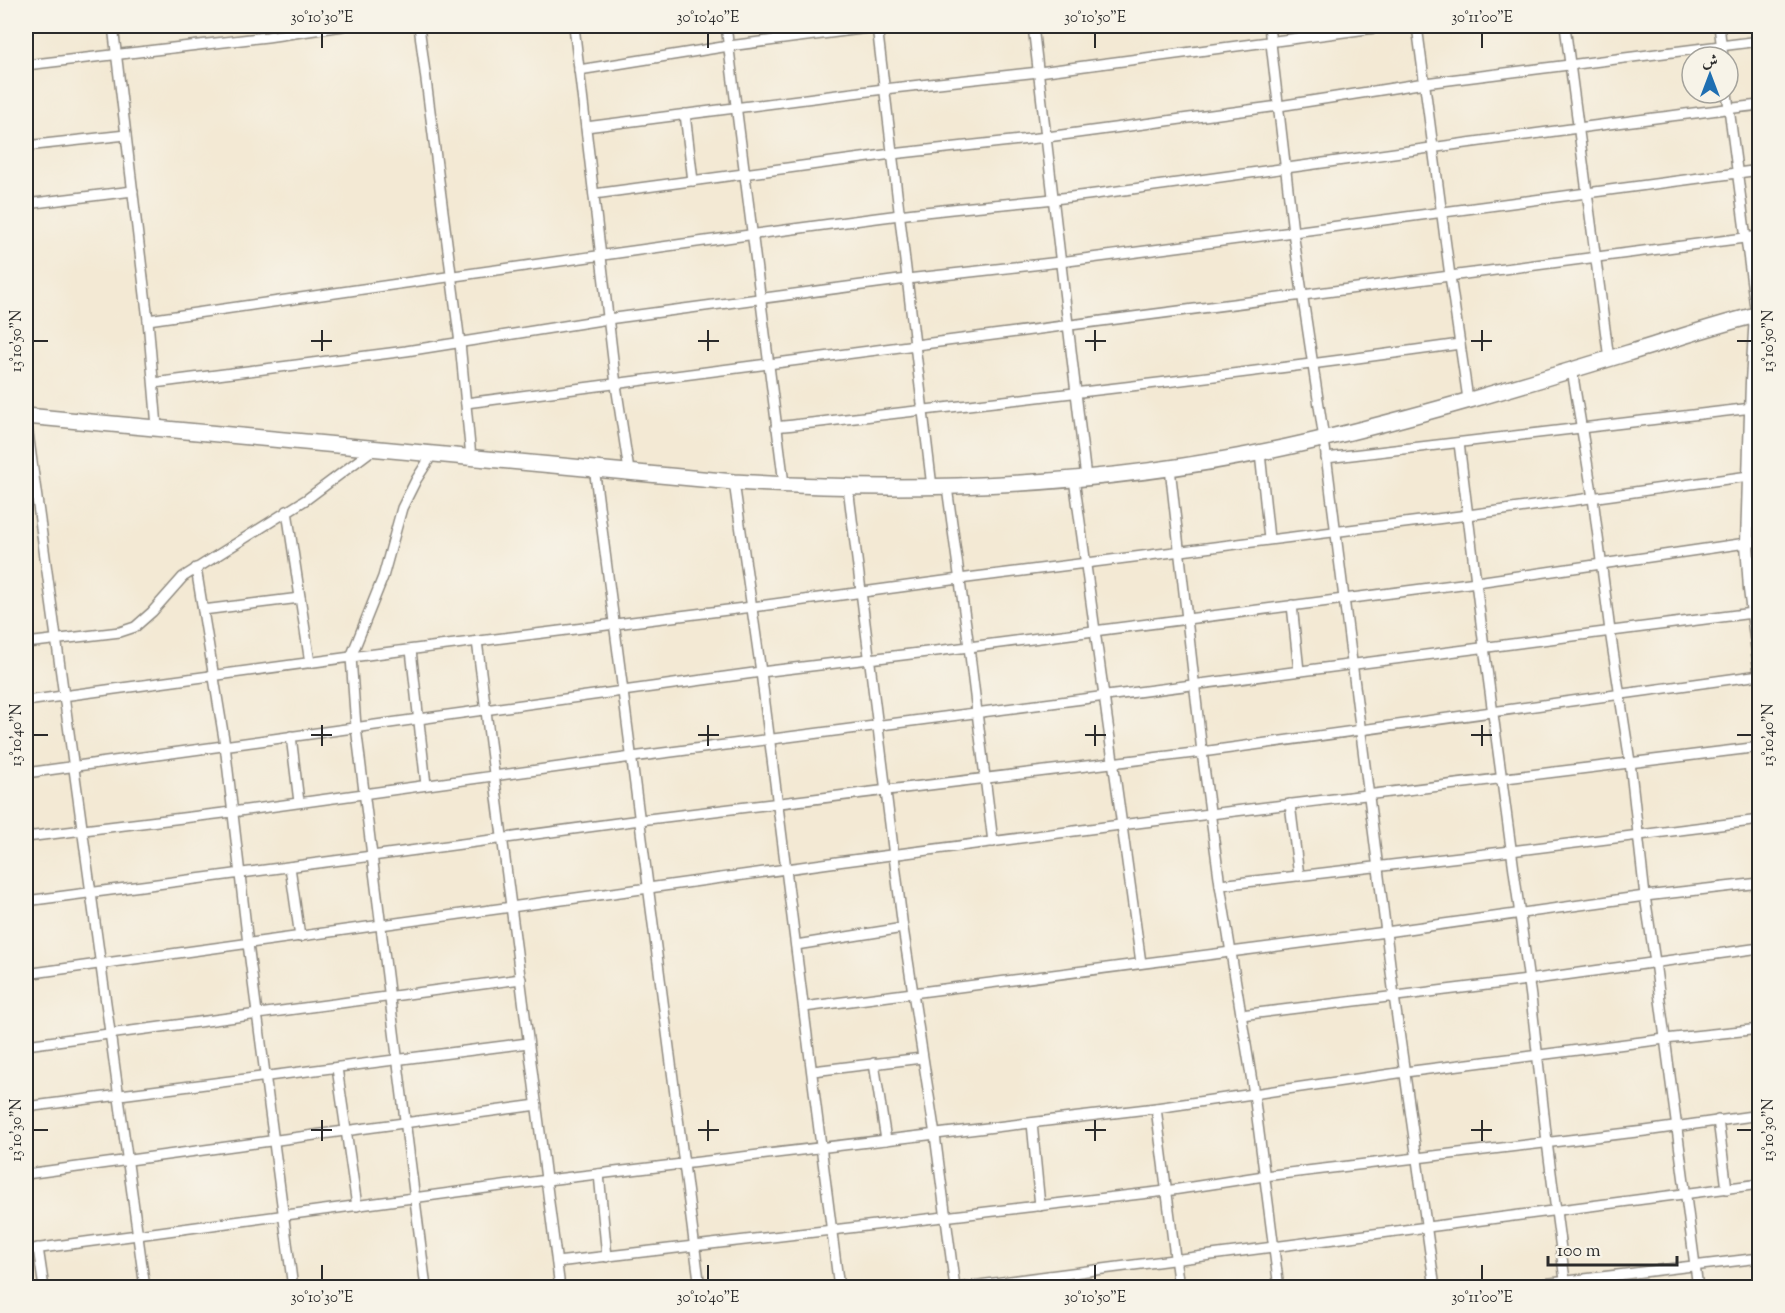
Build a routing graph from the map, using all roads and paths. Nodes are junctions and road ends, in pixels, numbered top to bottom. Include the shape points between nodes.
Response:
1 (113, 26) edge
2 (266, 26) edge
3 (343, 26) edge
4 (419, 26) edge
5 (574, 26) edge
6 (726, 26) edge
7 (879, 26) edge
8 (1033, 26) edge
9 (1269, 26) edge
10 (1390, 26) edge
11 (1417, 26) edge
12 (1565, 26) edge
13 (1719, 26) edge
14 (267, 37) junction
15 (1760, 41) edge
16 (1271, 42) junction
17 (1722, 45) edge
18 (1730, 45) edge
19 (729, 46) junction
20 (1680, 51) edge
21 (117, 56) junction
22 (1571, 64) junction
23 (26, 65) edge
24 (579, 70) junction
25 (1039, 72) junction
26 (1425, 83) junction
27 (884, 88) junction
28 (1729, 105) edge
29 (1760, 105) edge
30 (1279, 106) junction
31 (737, 108) junction
32 (1729, 108) junction
33 (685, 114) junction
34 (586, 127) junction
35 (1579, 128) junction
36 (126, 135) junction
37 (1047, 137) junction
38 (26, 146) edge
39 (1434, 147) junction
40 (891, 154) junction
41 (1285, 169) junction
42 (1760, 170) edge
43 (1739, 173) junction
44 (745, 174) junction
45 (693, 181) junction
46 (132, 191) junction
47 (1586, 193) junction
48 (594, 194) junction
49 (1053, 200) junction
50 (26, 204) edge
51 (1442, 213) junction
52 (899, 215) junction
53 (1293, 232) junction
54 (752, 235) junction
55 (1760, 236) edge
56 (1747, 237) junction
57 (601, 255) junction
58 (1595, 256) junction
59 (1060, 262) junction
60 (452, 276) junction
61 (1450, 276) junction
62 (907, 279) junction
63 (1301, 294) junction
64 (760, 299) junction
65 (1758, 314) edge
66 (608, 319) junction
67 (148, 320) junction
68 (1068, 326) junction
69 (460, 343) junction
70 (1460, 344) junction
71 (916, 345) junction
72 (1609, 359) junction
73 (768, 364) junction
74 (1312, 365) junction
75 (1572, 370) junction
76 (1756, 382) edge
77 (154, 383) junction
78 (616, 385) junction
79 (1076, 394) junction
80 (1468, 399) junction
81 (466, 403) junction
82 (1752, 408) junction
83 (924, 410) junction
84 (26, 417) edge
85 (157, 427) junction
86 (776, 427) junction
87 (1582, 429) junction
88 (1324, 439) junction
89 (1459, 443) junction
90 (375, 448) junction
91 (433, 453) junction
92 (1260, 453) junction
93 (471, 457) junction
94 (1326, 458) junction
95 (594, 467) junction
96 (1170, 468) junction
97 (629, 471) junction
98 (1080, 478) junction
99 (734, 482) junction
100 (1752, 482) edge
101 (783, 484) junction
102 (848, 487) junction
103 (939, 487) junction
104 (1593, 498) junction
105 (287, 512) junction
106 (1468, 515) junction
107 (1336, 531) junction
108 (1269, 539) junction
109 (1753, 542) edge
110 (1180, 551) junction
111 (1084, 562) junction
112 (1603, 564) junction
113 (196, 568) junction
114 (959, 579) junction
115 (1477, 582) junction
116 (861, 592) junction
117 (300, 598) junction
118 (1344, 599) junction
119 (1292, 606) junction
120 (752, 607) junction
121 (203, 610) junction
122 (1756, 612) edge
123 (1188, 619) junction
124 (614, 624) junction
125 (1094, 631) junction
126 (1610, 631) junction
127 (57, 640) junction
128 (477, 641) junction
129 (26, 643) edge
130 (969, 647) junction
131 (1484, 647) junction
132 (411, 650) junction
133 (351, 657) junction
134 (869, 658) junction
135 (310, 663) junction
136 (1352, 664) junction
137 (1760, 669) edge
138 (1299, 671) junction
139 (761, 672) junction
140 (1760, 675) edge
141 (214, 676) junction
142 (1195, 685) junction
143 (623, 691) junction
144 (1620, 694) junction
145 (64, 697) junction
146 (1103, 697) junction
147 (26, 701) edge
148 (486, 709) junction
149 (1492, 711) junction
150 (978, 713) junction
151 (418, 718) junction
152 (877, 725) junction
153 (356, 727) junction
154 (1360, 730) junction
155 (291, 736) junction
156 (769, 740) junction
157 (225, 745) junction
158 (1760, 747) edge
159 (1202, 752) junction
160 (632, 757) junction
161 (1112, 762) junction
162 (1630, 762) junction
163 (74, 766) junction
164 (26, 773) edge
165 (494, 776) junction
166 (985, 778) junction
167 (1502, 778) junction
168 (426, 785) junction
169 (885, 789) junction
170 (364, 793) junction
171 (1370, 794) junction
172 (299, 802) junction
173 (776, 804) junction
174 (1290, 804) junction
175 (232, 812) junction
176 (1210, 813) junction
177 (640, 820) junction
178 (1760, 820) edge
179 (1120, 825) junction
180 (82, 830) junction
181 (1639, 835) junction
182 (26, 837) edge
183 (501, 838) junction
184 (993, 842) junction
185 (1512, 851) junction
186 (893, 855) junction
187 (372, 856) junction
188 (290, 867) junction
189 (1377, 867) junction
190 (785, 869) junction
191 (240, 873) junction
192 (1299, 876) junction
193 (1760, 883) edge
194 (1220, 885) junction
195 (649, 888) junction
196 (91, 892) junction
197 (1645, 896) junction
198 (26, 901) edge
199 (511, 907) junction
200 (1518, 914) junction
201 (381, 926) junction
202 (903, 928) junction
203 (1386, 932) junction
204 (300, 937) junction
205 (248, 944) junction
206 (796, 945) junction
207 (1760, 948) edge
208 (1232, 952) junction
209 (1655, 962) junction
210 (1141, 963) junction
211 (101, 964) junction
212 (26, 974) edge
213 (521, 978) junction
214 (1528, 980) junction
215 (911, 992) junction
216 (389, 996) junction
217 (1394, 996) junction
218 (804, 1007) junction
219 (257, 1013) junction
220 (1241, 1015) junction
221 (1760, 1029) edge
222 (110, 1034) junction
223 (1665, 1040) junction
224 (528, 1043) junction
225 (26, 1045) edge
226 (1538, 1056) junction
227 (922, 1058) junction
228 (398, 1060) junction
229 (874, 1063) junction
230 (337, 1068) junction
231 (813, 1071) junction
232 (1405, 1072) junction
233 (266, 1076) junction
234 (119, 1094) junction
235 (1254, 1094) junction
236 (537, 1105) junction
237 (26, 1107) edge
238 (1156, 1108) junction
239 (1760, 1115) edge
240 (1718, 1120) junction
241 (406, 1123) junction
242 (1032, 1123) junction
243 (1676, 1126) junction
244 (346, 1131) junction
245 (934, 1135) junction
246 (274, 1140) junction
247 (886, 1140) junction
248 (1547, 1142) junction
249 (822, 1148) junction
250 (1417, 1158) junction
251 (127, 1160) junction
252 (685, 1164) junction
253 (26, 1174) edge
254 (598, 1174) junction
255 (1264, 1176) junction
256 (547, 1180) junction
257 (1760, 1184) edge
258 (1727, 1189) junction
259 (1166, 1191) junction
260 (1685, 1194) junction
261 (416, 1198) junction
262 (357, 1206) junction
263 (1040, 1206) junction
264 (1556, 1210) junction
265 (284, 1215) junction
266 (945, 1217) junction
267 (1426, 1226) junction
268 (831, 1230) junction
269 (138, 1235) junction
270 (694, 1246) junction
271 (1273, 1247) junction
272 (38, 1248) junction
273 (26, 1250) edge
274 (608, 1257) junction
275 (1760, 1258) edge
276 (1175, 1259) junction
277 (557, 1262) junction
278 (1695, 1266) junction
279 (1048, 1276) junction
280 (1566, 1284) edge
281 (44, 1287) edge
282 (145, 1287) edge
283 (293, 1287) edge
284 (426, 1287) edge
285 (560, 1287) edge
286 (700, 1287) edge
287 (839, 1287) edge
288 (955, 1287) edge
289 (1050, 1287) edge
290 (1179, 1287) edge
291 (1279, 1287) edge
292 (1435, 1287) edge
293 (1508, 1287) edge
294 (1698, 1287) edge

1 - 21 street
2 - 14 street
3 - 14 street
4 - 60 street
5 - 24 street
6 - 19 street
7 - 19 street
7 - 27 street
8 - 25 street
9 - 16 street
10 - 16 street
11 - 26 street
12 - 22 street
13 - 17 street
14 - 21 street
15 - 18 street
16 - 25 street
16 - 30 street
19 - 24 street
19 - 31 street
20 - 22 street
21 - 23 street
21 - 36 street
22 - 26 street
22 - 35 street
24 - 34 street
25 - 27 street
25 - 37 street
26 - 30 street
26 - 39 street
27 - 31 street
27 - 40 street
28 - 32 street
29 - 32 street
30 - 37 street
30 - 41 street
31 - 33 street
31 - 44 street
32 - 35 street
32 - 43 street
33 - 34 street
33 - 45 street
34 - 48 street
35 - 39 street
35 - 47 street
36 - 38 street
36 - 46 street
37 - 40 street
37 - 49 street
39 - 41 street
39 - 51 street
40 - 44 street
40 - 52 street
41 - 49 street
41 - 53 street
42 - 43 street
43 - 47 street
43 - 56 street
44 - 45 street
44 - 54 street
45 - 48 street
46 - 50 street
46 - 67 street
47 - 51 street
47 - 58 street
48 - 57 street
49 - 52 street
49 - 59 street
51 - 53 street
51 - 61 street
52 - 54 street
52 - 62 street
53 - 59 street
53 - 63 street
54 - 57 street
54 - 64 street
55 - 56 street
56 - 58 street
56 - 65 street
57 - 60 street
57 - 66 street
58 - 61 street
58 - 72 street
59 - 62 street
59 - 68 street
60 - 67 street
60 - 69 street
61 - 63 street
61 - 70 street
62 - 64 street
62 - 71 street
63 - 68 street
63 - 74 street
64 - 66 street
64 - 73 street
65 - 72 main road
65 - 76 street
66 - 69 street
66 - 78 street
67 - 77 street
68 - 71 street
68 - 79 street
69 - 77 street
69 - 81 street
70 - 74 street
70 - 80 street
71 - 73 street
71 - 83 street
72 - 75 main road
73 - 78 street
73 - 86 street
74 - 79 street
74 - 88 street
75 - 80 main road
75 - 87 street
76 - 82 street
77 - 85 street
78 - 81 street
78 - 97 street
79 - 83 street
79 - 98 street
80 - 88 main road
81 - 93 street
82 - 87 street
82 - 100 street
83 - 86 street
83 - 103 street
84 - 85 main road
84 - 127 street
85 - 90 main road
86 - 101 street
87 - 89 street
87 - 104 street
88 - 92 main road
88 - 94 street
89 - 94 street
89 - 106 street
90 - 91 main road
90 - 105 street
91 - 93 main road
91 - 133 street via 402,508 387,565
92 - 96 main road
92 - 108 street
93 - 95 main road
94 - 107 street
95 - 97 main road
95 - 124 street
96 - 98 main road
96 - 110 street
97 - 99 main road
98 - 103 main road
98 - 111 street
99 - 101 main road
99 - 120 street
100 - 104 street
100 - 109 street
101 - 102 main road
102 - 103 main road
102 - 116 street
103 - 114 street
104 - 106 street
104 - 112 street
105 - 113 street
105 - 117 street
106 - 107 street
106 - 115 street
107 - 108 street
107 - 118 street
108 - 110 street
109 - 112 street
109 - 122 street
110 - 111 street
110 - 123 street
111 - 114 street
111 - 125 street
112 - 115 street
112 - 126 street
113 - 121 street
113 - 127 street via 135,627
114 - 116 street
114 - 130 street
115 - 118 street
115 - 131 street
116 - 120 street
116 - 134 street
117 - 121 street
117 - 135 street
118 - 119 street
118 - 136 street
119 - 123 street
119 - 138 street
120 - 124 street
120 - 139 street
121 - 141 street
122 - 126 street
122 - 137 street
123 - 125 street
123 - 142 street
124 - 128 street
124 - 143 street
125 - 130 street
125 - 146 street
126 - 131 street
126 - 144 street
127 - 129 street
127 - 145 street
128 - 132 street
128 - 148 street
130 - 134 street
130 - 150 street
131 - 136 street
131 - 149 street
132 - 133 street
132 - 151 street
133 - 135 street
133 - 153 street
134 - 139 street
134 - 152 street
135 - 141 street
136 - 138 street
136 - 154 street
138 - 142 street
139 - 143 street
139 - 156 street
140 - 144 street
141 - 145 street
141 - 157 street
142 - 146 street
142 - 159 street
143 - 148 street
143 - 160 street
144 - 149 street
144 - 162 street
145 - 147 street
145 - 163 street
146 - 150 street
146 - 161 street
148 - 151 street
148 - 165 street
149 - 154 street
149 - 167 street
150 - 152 street
150 - 166 street
151 - 153 street
151 - 168 street
152 - 156 street
152 - 169 street
153 - 155 street
153 - 170 street
154 - 159 street
154 - 171 street
155 - 157 street
155 - 172 street
156 - 160 street
156 - 173 street
157 - 163 street
157 - 175 street
158 - 162 street
159 - 161 street
159 - 176 street
160 - 165 street
160 - 177 street
161 - 166 street
161 - 179 street
162 - 167 street
162 - 181 street
163 - 164 street
163 - 180 street
165 - 168 street
165 - 183 street
166 - 169 street
166 - 184 street
167 - 171 street
167 - 185 street
168 - 170 street
169 - 173 street
169 - 186 street
170 - 172 street
170 - 187 street
171 - 174 street
171 - 189 street
172 - 175 street
173 - 177 street
173 - 190 street
174 - 176 street
174 - 192 street
175 - 180 street
175 - 191 street
176 - 179 street
176 - 194 street
177 - 183 street
177 - 195 street
178 - 181 street
179 - 184 street
179 - 210 street
180 - 182 street
180 - 196 street
181 - 185 street
181 - 197 street
183 - 187 street
183 - 199 street
184 - 186 street
185 - 189 street
185 - 200 street
186 - 190 street
186 - 202 street
187 - 188 street
187 - 201 street
188 - 191 street
188 - 204 street
189 - 192 street
189 - 203 street
190 - 195 street
190 - 206 street
191 - 196 street
191 - 205 street
192 - 194 street
193 - 197 street
194 - 208 street
195 - 199 street
195 - 252 street
196 - 198 street
196 - 211 street
197 - 200 street
197 - 209 street
199 - 201 street
199 - 213 street
200 - 203 street
200 - 214 street
201 - 204 street
201 - 216 street
202 - 206 street
202 - 215 street
203 - 208 street
203 - 217 street
204 - 205 street
205 - 211 street
205 - 219 street
206 - 218 street
207 - 209 street
208 - 210 street
208 - 220 street
209 - 214 street
209 - 223 street
210 - 215 street
211 - 212 street
211 - 222 street
213 - 216 street
213 - 224 street
214 - 217 street
214 - 226 street
215 - 218 street
215 - 227 street
216 - 219 street
216 - 228 street
217 - 220 street
217 - 232 street
218 - 231 street
219 - 222 street
219 - 233 street
220 - 235 street
221 - 223 street
222 - 225 street
222 - 234 street
223 - 226 street
223 - 243 street
224 - 228 street
224 - 236 street
226 - 232 street
226 - 248 street
227 - 229 street
227 - 245 street
228 - 230 street
228 - 241 street
229 - 231 street
229 - 247 street
230 - 233 street
230 - 244 street
231 - 249 street
232 - 235 street
232 - 250 street
233 - 234 street
233 - 246 street
234 - 237 street
234 - 251 street
235 - 238 street
235 - 255 street
236 - 241 street
236 - 256 street
238 - 242 street
238 - 259 street
239 - 240 street
240 - 243 street
240 - 258 street
241 - 244 street
241 - 261 street
242 - 245 street
242 - 263 street
243 - 248 street
243 - 260 street
244 - 246 street
244 - 262 street
245 - 247 street
245 - 266 street
246 - 251 street
246 - 265 street
247 - 249 street
248 - 250 street
248 - 264 street
249 - 252 street
249 - 268 street
250 - 255 street
250 - 267 street
251 - 253 street
251 - 269 street
252 - 254 street
252 - 270 street
254 - 256 street
254 - 274 street
255 - 259 street
255 - 271 street
256 - 261 street
256 - 277 street
257 - 258 street
258 - 260 street
259 - 263 street
259 - 276 street
260 - 264 street
260 - 278 street
261 - 262 street
261 - 284 street
262 - 265 street
263 - 266 street
264 - 267 street
264 - 280 street
265 - 269 street
265 - 283 street
266 - 268 street
266 - 288 street
267 - 271 street
267 - 292 street
268 - 270 street
268 - 287 street
269 - 272 street
269 - 282 street
270 - 274 street
270 - 286 street
271 - 276 street
271 - 291 street
272 - 273 street
272 - 281 street
274 - 277 street
275 - 278 street
276 - 279 street
276 - 290 street
277 - 285 street
278 - 280 street
278 - 294 street
279 - 288 street
279 - 289 street
280 - 293 street

